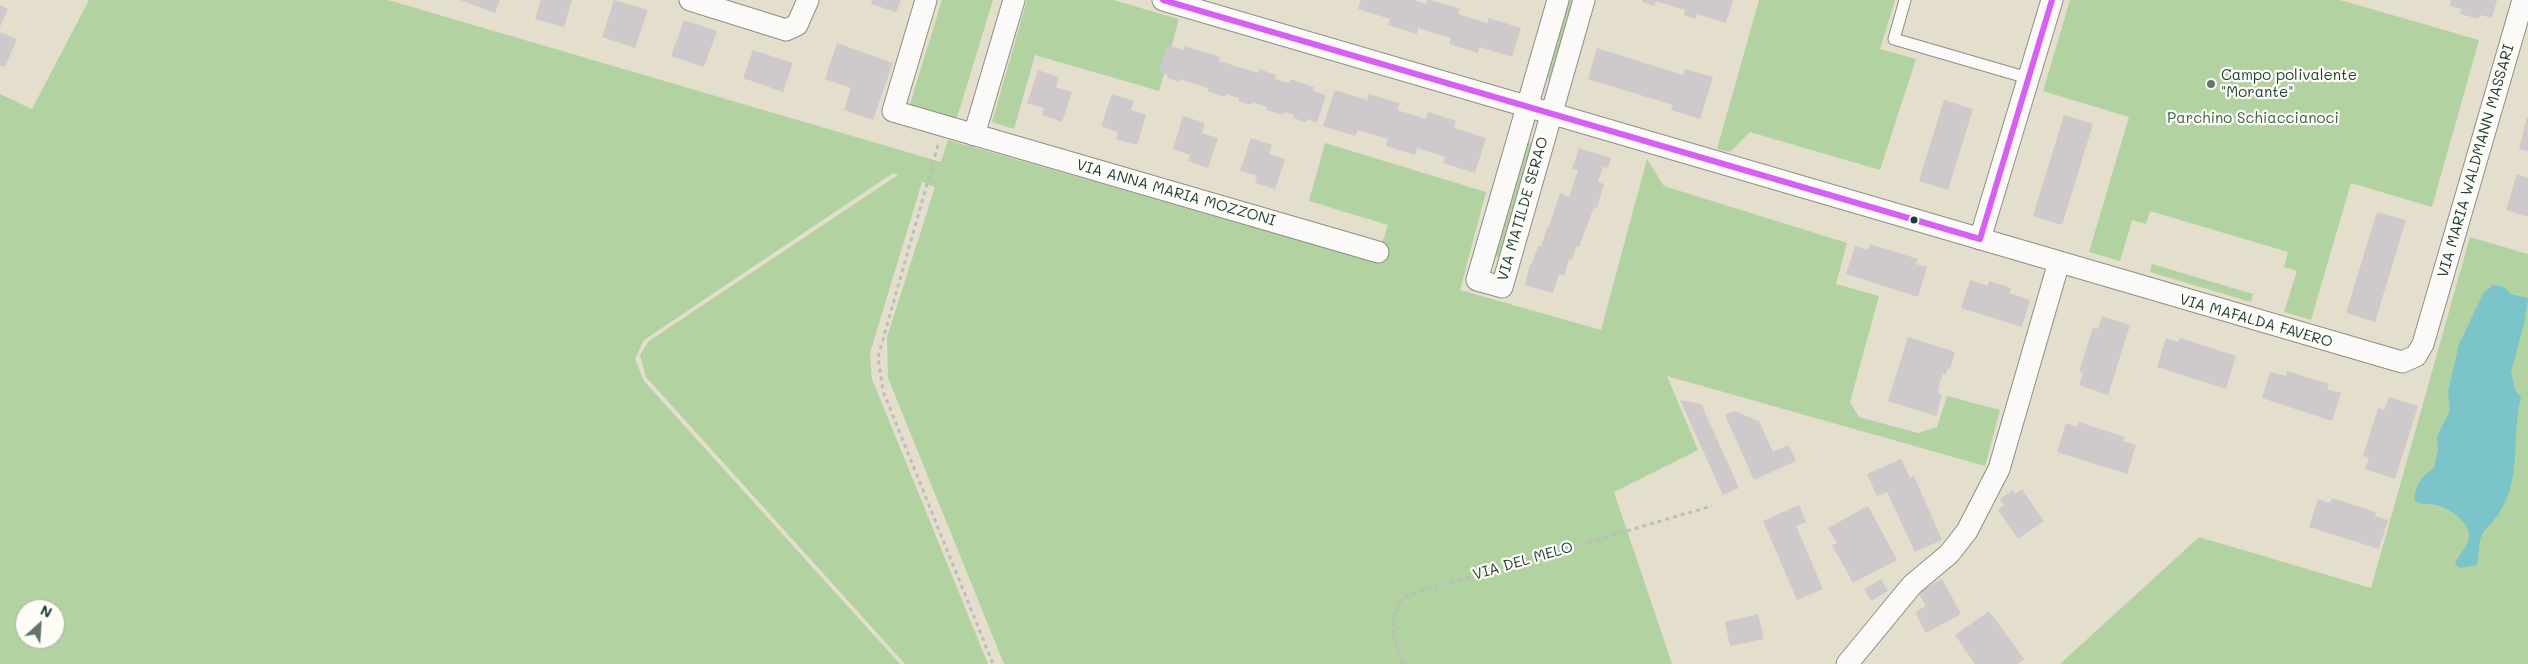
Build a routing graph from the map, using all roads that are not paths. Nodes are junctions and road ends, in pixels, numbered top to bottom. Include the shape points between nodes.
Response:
1 (690, 0) edge
2 (808, 0) edge
3 (926, 0) edge
4 (1014, 0) edge
5 (1163, 0) edge
6 (1558, 0) edge
7 (1584, 0) edge
8 (1905, 0) edge
9 (2052, 0) edge
10 (2523, 0) edge
11 (2028, 78) junction
12 (1527, 107) junction
13 (1550, 113) junction
14 (974, 135) junction
15 (1980, 239) junction
16 (1378, 252) dead end
17 (2059, 262) junction
18 (2429, 321) joint
19 (1847, 664) edge

1 - 2 street via 786,30 797,25
3 - 14 street, VIA ANNA MARIA MOZZONI via 893,111
4 - 14 street
5 - 12 street, VIA MAFALDA FAVERO
6 - 12 street, VIA MATILDE SERAO
7 - 13 street, VIA MATILDE SERAO
8 - 11 lane via 1894,39
9 - 11 street
10 - 18 street, VIA MARIA WALDMANN MASSARI
11 - 15 street
12 - 13 street, VIA MAFALDA FAVERO
12 - 13 street, VIA MATILDE SERAO via 1477,280 1502,287
13 - 15 street, VIA MAFALDA FAVERO
14 - 16 street, VIA ANNA MARIA MOZZONI
15 - 17 street, VIA MAFALDA FAVERO
17 - 18 street, VIA MAFALDA FAVERO via 2396,362 2407,362 2419,353
17 - 19 street via 2000,469 1967,531 1949,554 1912,585

